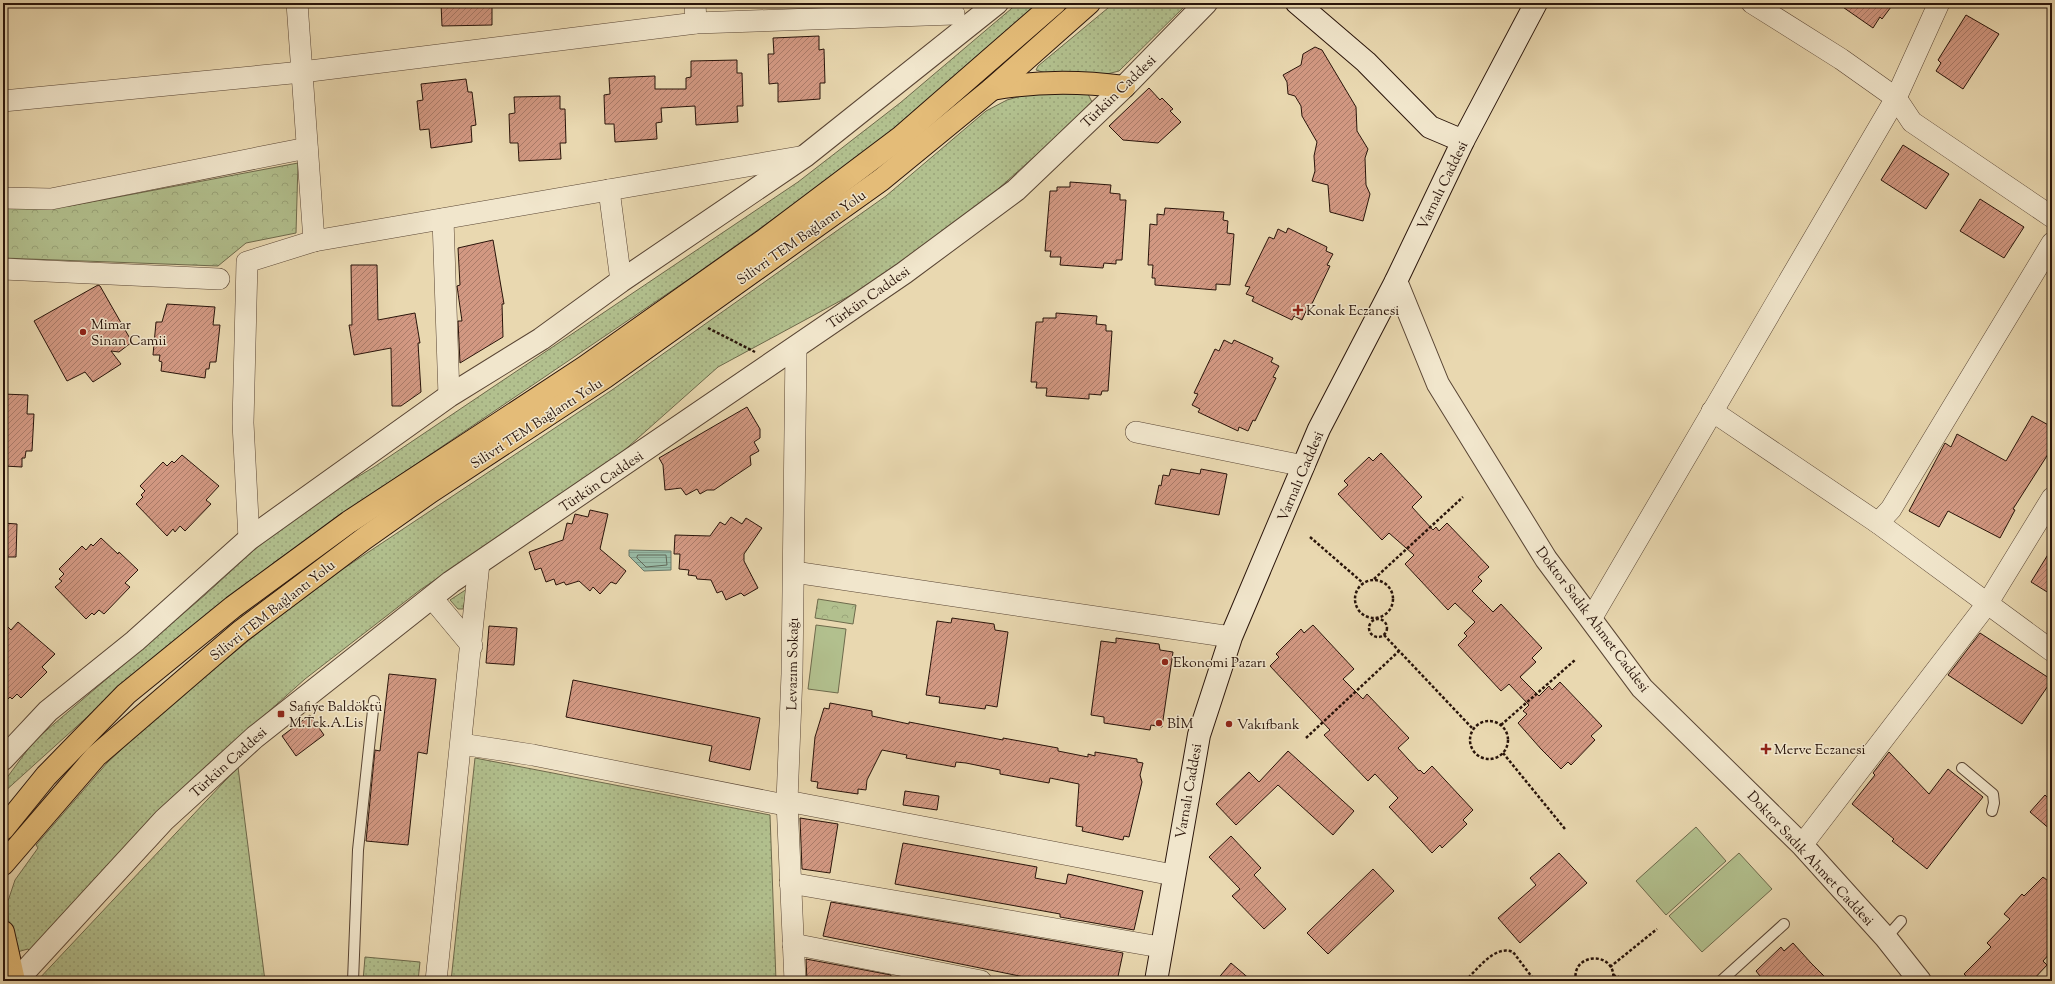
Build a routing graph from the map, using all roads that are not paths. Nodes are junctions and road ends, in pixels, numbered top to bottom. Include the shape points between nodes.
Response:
1 (297, 3) edge
2 (694, 3) edge
3 (997, 3) edge
4 (1055, 3) edge
5 (1089, 3) edge
6 (1206, 3) edge
7 (1297, 3) edge
8 (1536, 3) edge
9 (1752, 3) edge
10 (1939, 3) edge
11 (959, 15) edge
12 (696, 24) junction
13 (302, 72) junction
14 (1124, 87) junction
15 (992, 89) junction
16 (1896, 98) junction
17 (3, 101) edge
18 (1463, 142) junction
19 (307, 148) junction
20 (805, 156) junction
21 (609, 190) junction
22 (3, 198) edge
23 (2052, 217) edge
24 (443, 219) junction
25 (314, 241) junction
26 (2052, 243) edge
27 (3, 269) edge
28 (220, 279) dead end
29 (621, 281) junction
30 (1396, 281) junction
31 (796, 348) junction
32 (450, 396) junction
33 (1712, 411) junction
34 (1136, 432) dead end
35 (1304, 466) junction
36 (2052, 498) edge
37 (1878, 523) junction
38 (249, 540) junction
39 (479, 564) junction
40 (794, 572) junction
41 (432, 598) junction
42 (1988, 604) junction
43 (1591, 619) junction
44 (1231, 637) junction
45 (472, 646) junction
46 (2052, 651) edge
47 (374, 701) dead end
48 (462, 744) junction
49 (3, 759) edge
50 (1962, 768) dead end
51 (46, 776) junction
52 (786, 803) junction
53 (3, 808) edge
54 (1992, 811) dead end
55 (3, 829) edge
56 (24, 841) junction
57 (1802, 845) junction
58 (3, 864) edge
59 (1173, 875) junction
60 (3, 883) edge
61 (790, 883) junction
62 (1901, 921) dead end
63 (1784, 924) dead end
64 (3, 932) edge
65 (1886, 938) junction
66 (793, 944) junction
67 (1160, 947) junction
68 (3, 958) edge
69 (14, 981) edge
70 (353, 981) edge
71 (436, 981) edge
72 (795, 981) edge
73 (981, 981) edge
74 (1156, 981) edge
75 (1721, 981) edge
76 (1920, 981) edge

1 - 13 street
2 - 12 street
3 - 11 street
4 - 51 highway, Silivri TEM Bağlantı Yolu via 901,137 764,241 585,367 349,522 234,607 126,694
5 - 15 highway, Silivri TEM Bağlantı Yolu
6 - 14 street, Türkün Caddesi
7 - 18 street via 1366,62 1430,127
8 - 18 street, Varnalı Caddesi
9 - 16 street via 1841,59
10 - 16 street
11 - 12 street
11 - 20 street
12 - 13 street
13 - 17 street
13 - 19 street
14 - 15 highway via 1097,83 1024,83
14 - 31 street, Türkün Caddesi via 1016,190 904,273
15 - 56 highway, Silivri TEM Bağlantı Yolu via 881,180 605,377 430,492 240,632 96,756
16 - 23 street via 1912,122
16 - 33 street
18 - 30 street, Varnalı Caddesi
19 - 22 street via 50,199
19 - 25 street
20 - 21 street
20 - 29 street
21 - 24 street
21 - 29 street
24 - 25 street
24 - 32 street
25 - 38 street via 247,262 243,424
26 - 37 street via 1891,509
27 - 28 street
29 - 32 street via 541,339
30 - 35 street, Varnalı Caddesi via 1319,429
30 - 43 street, Doktor Sadık Ahmet Caddesi via 1438,384 1546,559
31 - 39 street, Türkün Caddesi
31 - 40 street, Levazım Sokağı
32 - 38 street
33 - 37 street
33 - 43 street
34 - 35 street
35 - 44 street, Varnalı Caddesi
36 - 42 street
37 - 42 street
38 - 49 street via 135,641 48,711
39 - 41 street, Türkün Caddesi
39 - 45 street
40 - 44 street
40 - 52 street, Levazım Sokağı
41 - 45 street
41 - 69 street, Türkün Caddesi via 255,737 170,815
42 - 46 street
42 - 57 street
43 - 57 street, Doktor Sadık Ahmet Caddesi via 1642,688
44 - 59 street, Varnalı Caddesi via 1198,735
45 - 48 street
47 - 70 lane via 358,850
48 - 52 street
48 - 71 street
50 - 54 lane via 1993,794
51 - 53 highway
51 - 55 highway, Silivri TEM Bağlantı Yolu
52 - 59 street
52 - 61 street, Levazım Sokağı
56 - 58 highway, Silivri TEM Bağlantı Yolu
56 - 60 highway via 7,869
57 - 65 street, Doktor Sadık Ahmet Caddesi
59 - 67 street, Varnalı Caddesi
61 - 66 street, Levazım Sokağı
61 - 67 street
62 - 65 lane
63 - 75 lane
64 - 69 highway
65 - 76 street, Doktor Sadık Ahmet Caddesi
66 - 72 street, Levazım Sokağı
66 - 73 street
67 - 74 street, Varnalı Caddesi
68 - 69 highway

